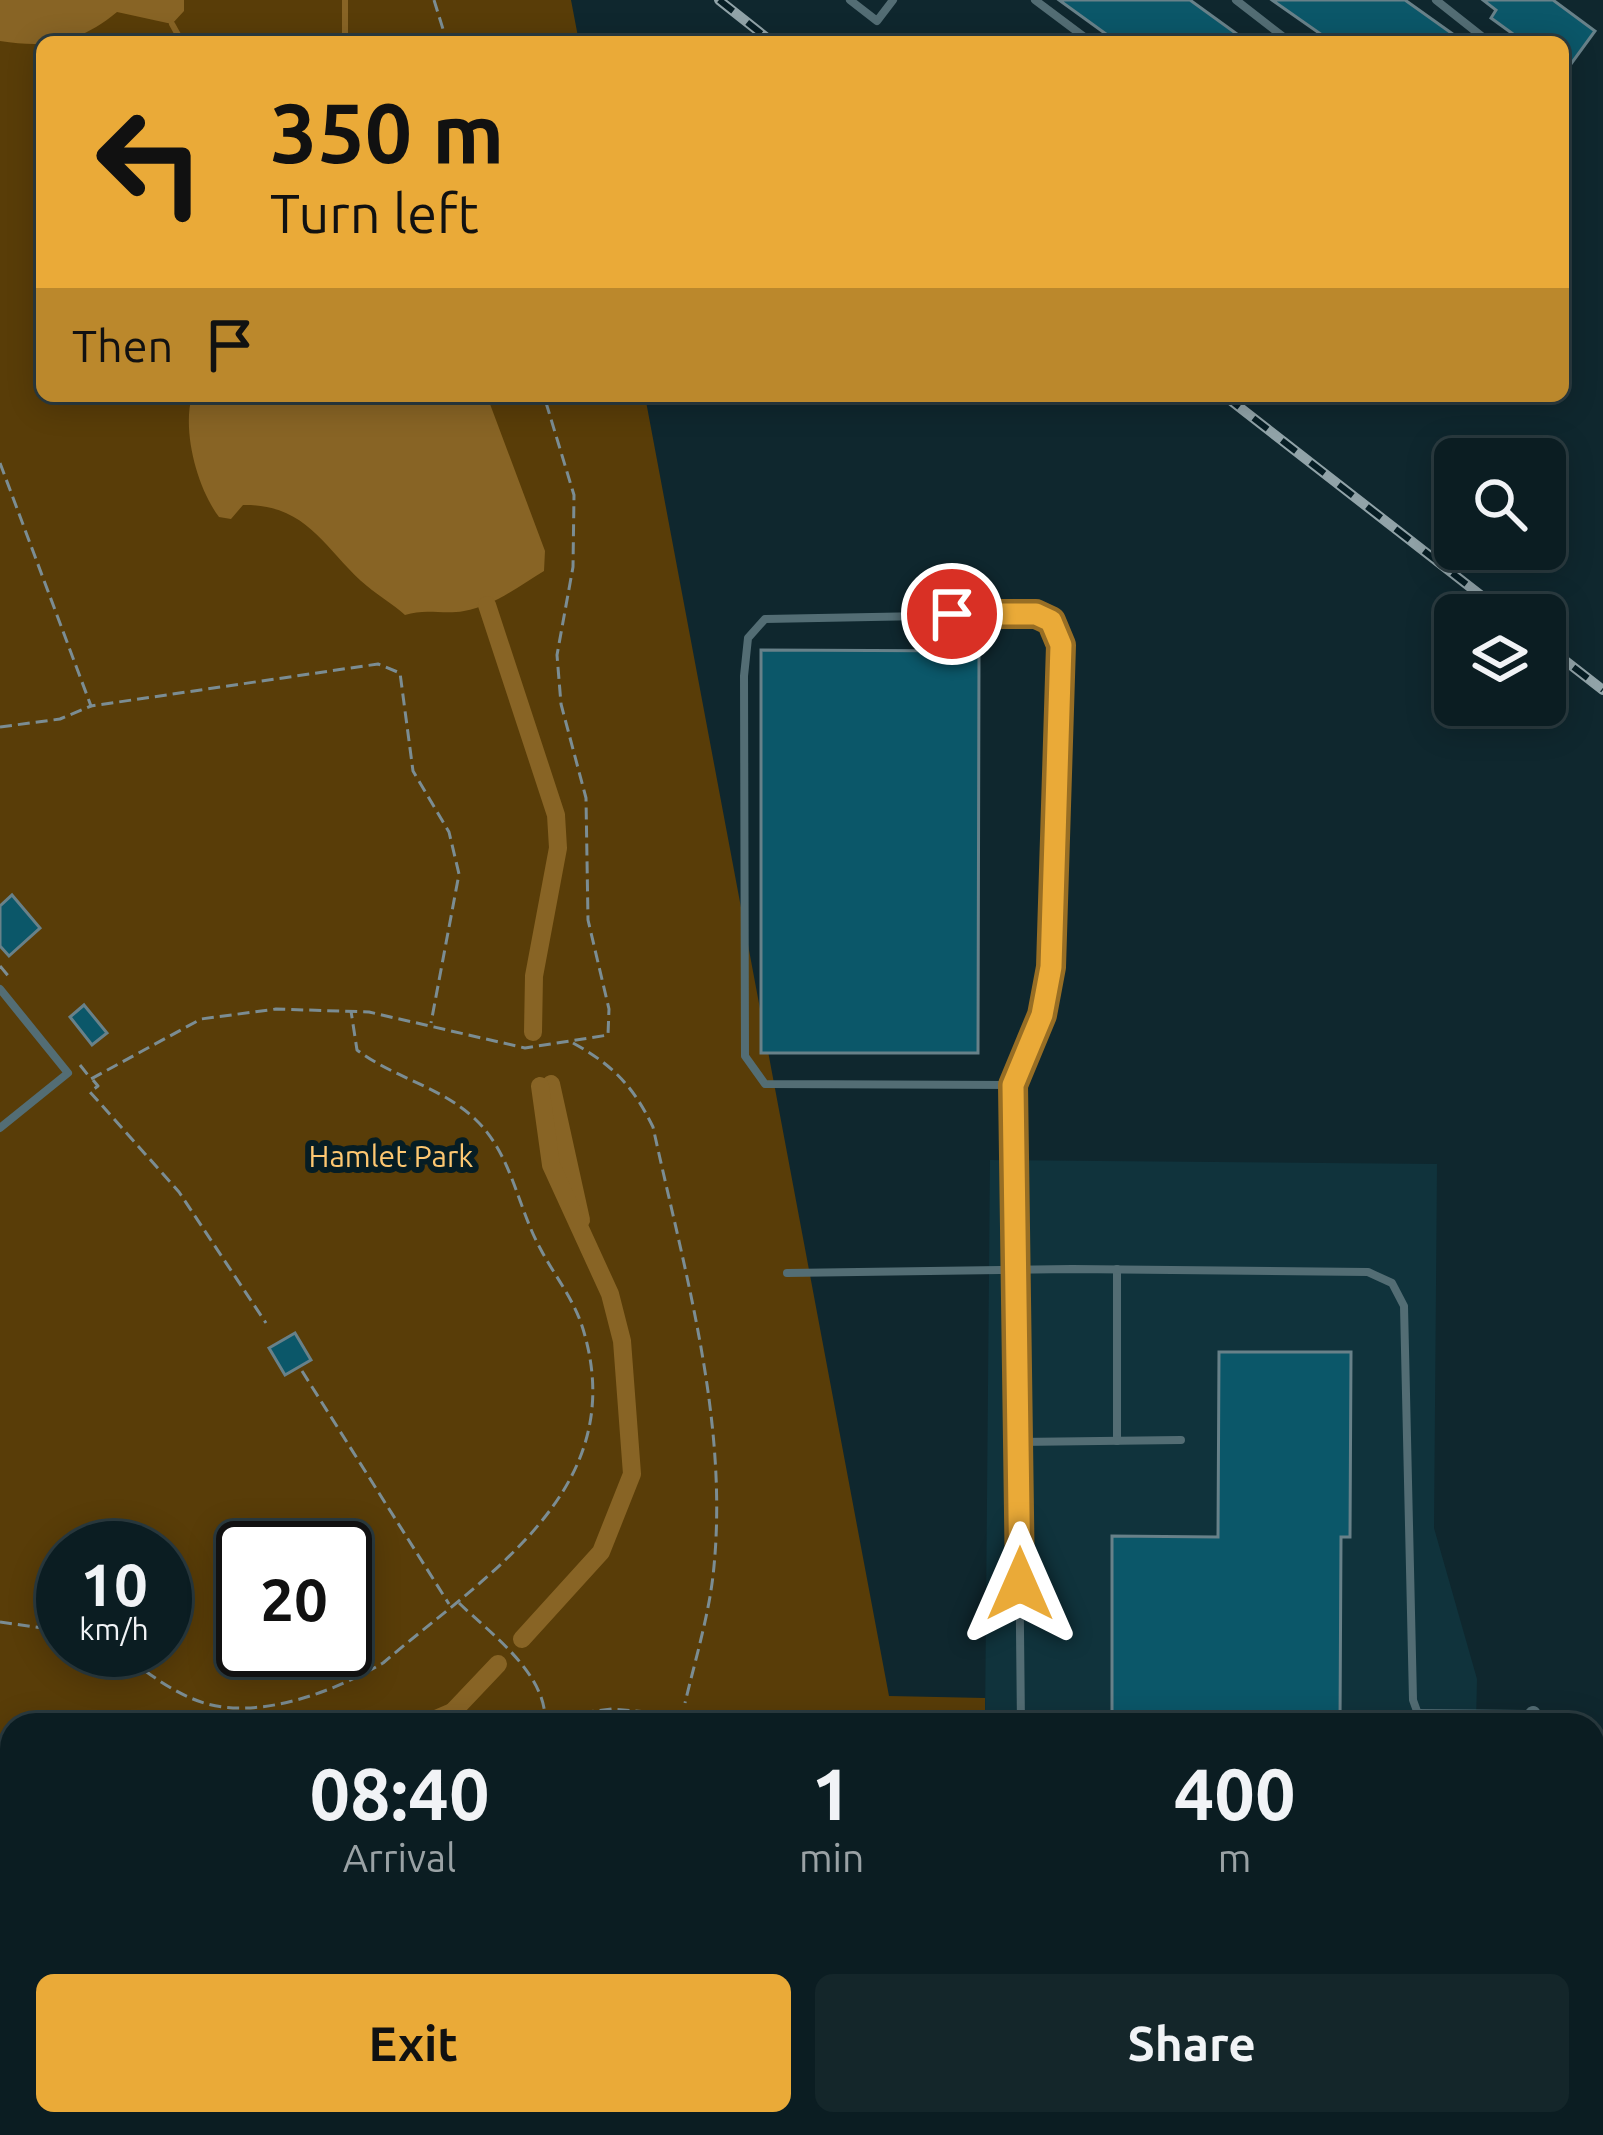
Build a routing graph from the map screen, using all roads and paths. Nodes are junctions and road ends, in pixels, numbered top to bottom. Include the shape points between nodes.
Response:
1 (434, 0) edge
2 (850, 0) edge
3 (893, 0) edge
4 (1036, 0) edge
5 (1236, 0) edge
6 (1436, 0) edge
7 (445, 36) edge
8 (1083, 36) edge
9 (1282, 36) edge
10 (1481, 36) edge
11 (546, 402) edge
12 (0, 463) edge
13 (91, 706) junction
14 (0, 727) edge
15 (0, 966) edge
16 (13, 982) dead end
17 (0, 989) edge
18 (351, 1010) junction
19 (431, 1024) junction
20 (572, 1043) junction
21 (78, 1063) dead end
22 (92, 1079) junction
23 (1013, 1085) junction
24 (0, 1128) edge
25 (1117, 1269) junction
26 (1017, 1270) junction
27 (787, 1274) dead end
28 (266, 1323) dead end
29 (302, 1372) dead end
30 (1181, 1440) dead end
31 (1018, 1442) junction
32 (1117, 1442) junction
33 (456, 1600) junction
34 (450, 1606) junction
35 (0, 1622) edge
36 (36, 1627) edge
37 (155, 1677) edge
38 (544, 1713) edge
39 (579, 1713) edge
40 (637, 1713) edge
41 (684, 1713) edge
42 (1021, 1713) edge
43 (1418, 1713) edge

1 - 7 path
2 - 3 lane via 877,21
4 - 8 lane
5 - 9 lane
6 - 10 lane
11 - 20 path via 574,495 573,567 557,655 586,798 588,920 611,1024 600,1040
12 - 13 path
13 - 14 path
13 - 19 path via 379,664 400,673 413,771 449,832 459,874
15 - 16 path
17 - 24 lane via 68,1073
18 - 19 path
18 - 22 path via 201,1019
18 - 33 path via 357,1050 448,1098 496,1147 588,1348 591,1424 572,1478 535,1533
19 - 20 path via 525,1048
20 - 41 path via 610,1064 653,1127 713,1414 713,1578
21 - 22 path
22 - 28 path via 98,1086 90,1092 179,1192
23 - 23 lane via 1042,1015 1051,967 1061,645 1051,621 1036,614 765,620 748,638 744,676 750,1070 765,1084
23 - 26 lane
25 - 26 lane
25 - 32 lane
25 - 43 lane via 1368,1273 1393,1283 1404,1306
26 - 27 lane
26 - 31 lane
29 - 34 path
30 - 32 lane
31 - 32 lane
31 - 42 lane
33 - 34 path
33 - 38 path via 520,1662
34 - 37 path via 356,1679 280,1702 206,1704
35 - 36 path
39 - 40 path

